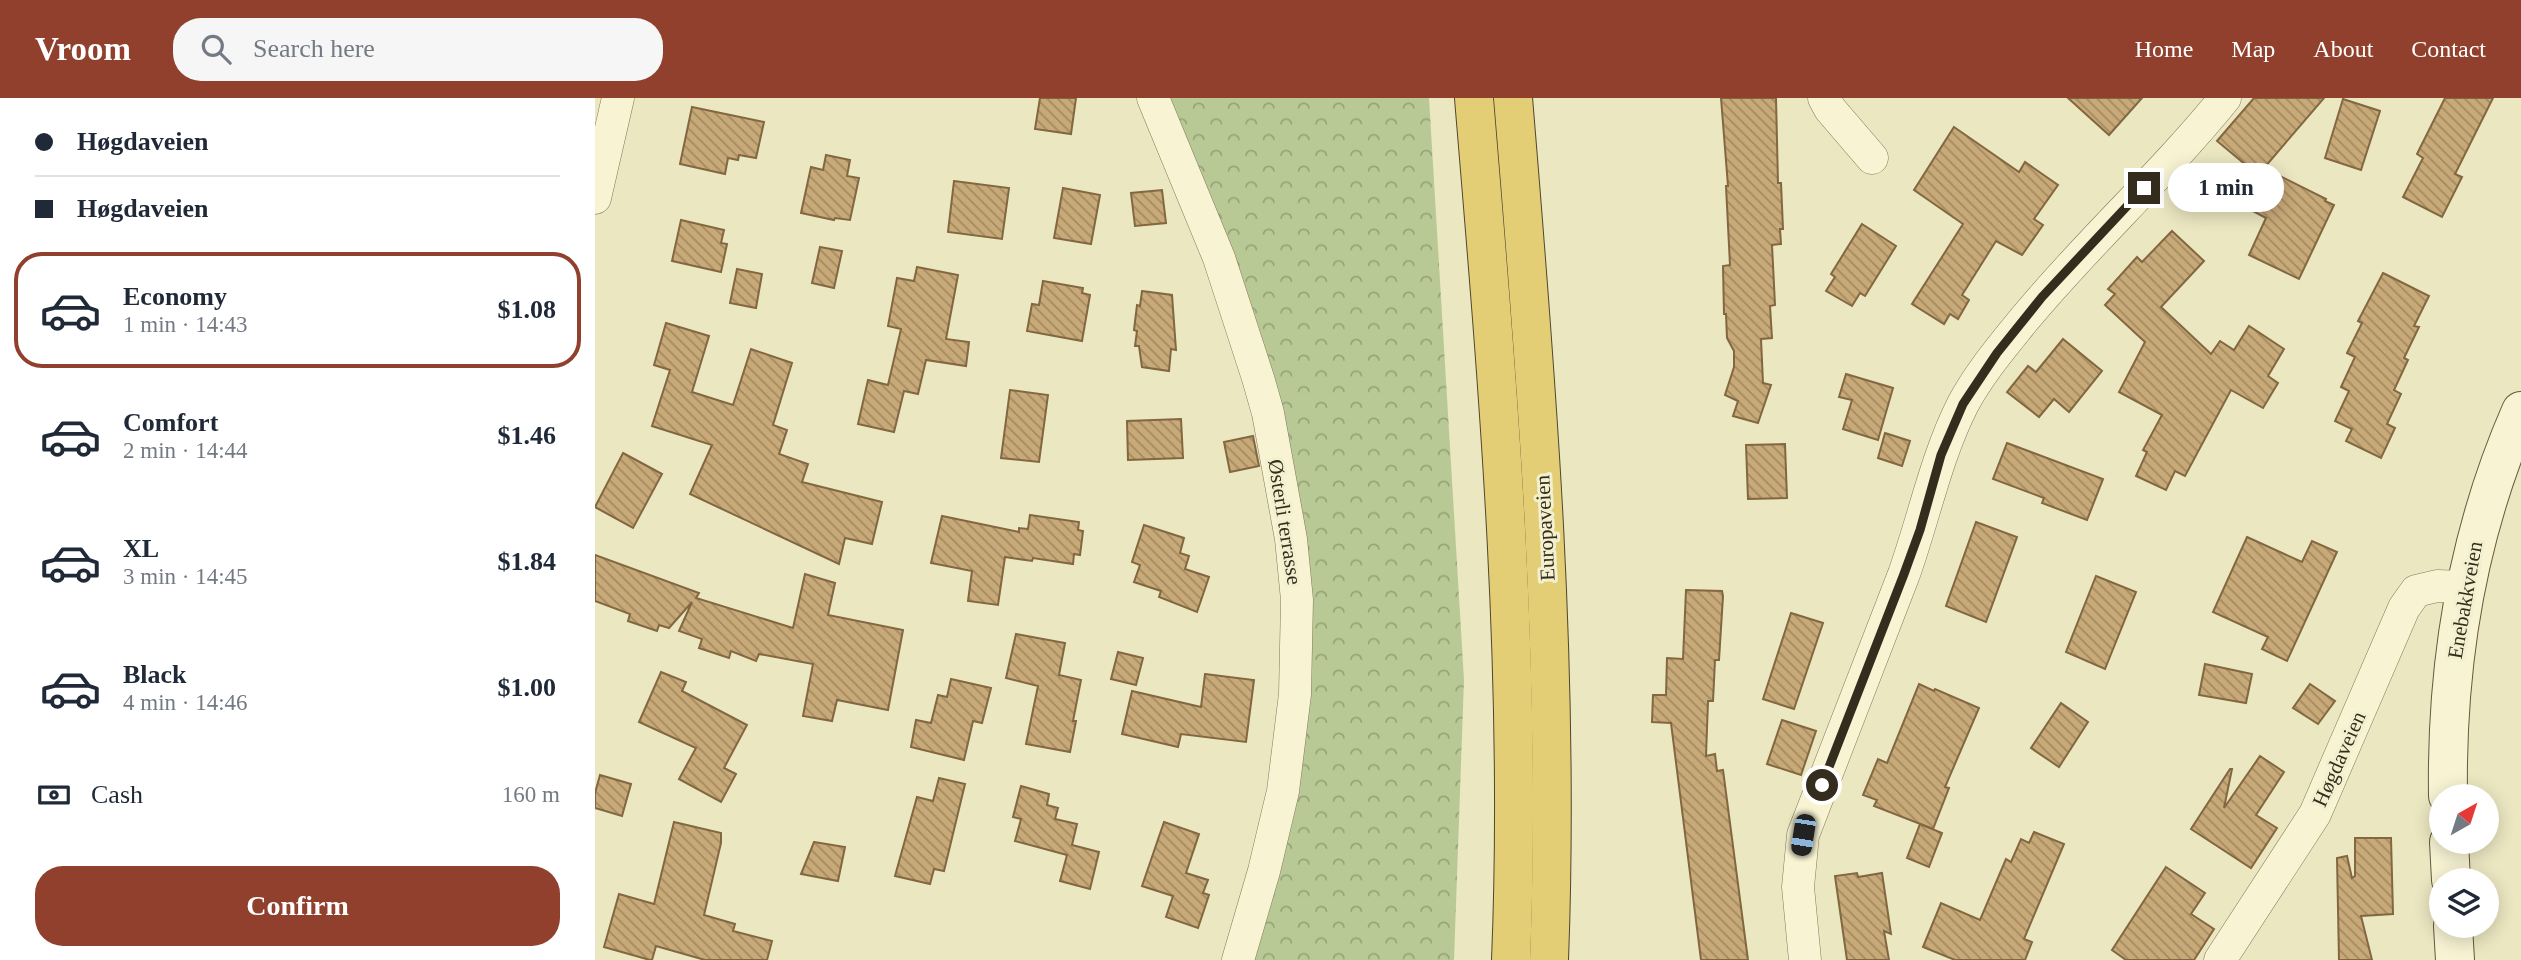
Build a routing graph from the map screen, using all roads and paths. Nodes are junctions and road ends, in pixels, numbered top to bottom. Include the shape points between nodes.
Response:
1 (618, 98) edge
2 (1153, 98) edge
3 (1474, 98) edge
4 (1513, 98) edge
5 (1824, 98) edge
6 (2225, 98) edge
7 (1872, 158) dead end
8 (595, 198) edge
9 (2521, 411) edge
10 (2464, 587) junction
11 (2448, 784) edge
12 (2454, 938) edge
13 (1238, 960) edge
14 (1511, 960) edge
15 (1549, 960) edge
16 (1805, 960) edge
17 (2220, 960) edge
18 (2455, 960) edge

1 - 8 street
2 - 13 street, Østerli terrasse via 1227,280 1261,390 1291,538 1297,600 1295,694 1283,791
3 - 14 highway, Europaveien via 1508,545 1513,713
4 - 15 highway, Europaveien via 1549,609 1553,803
5 - 7 street
6 - 16 street via 2042,297 1963,404 1941,455 1901,584 1803,835 1798,887
9 - 10 main road, Enebakkveien via 2489,492
10 - 11 main road, Enebakkveien via 2449,705
10 - 17 street, Høgdaveien via 2416,591 2404,608 2315,814
12 - 18 main road

